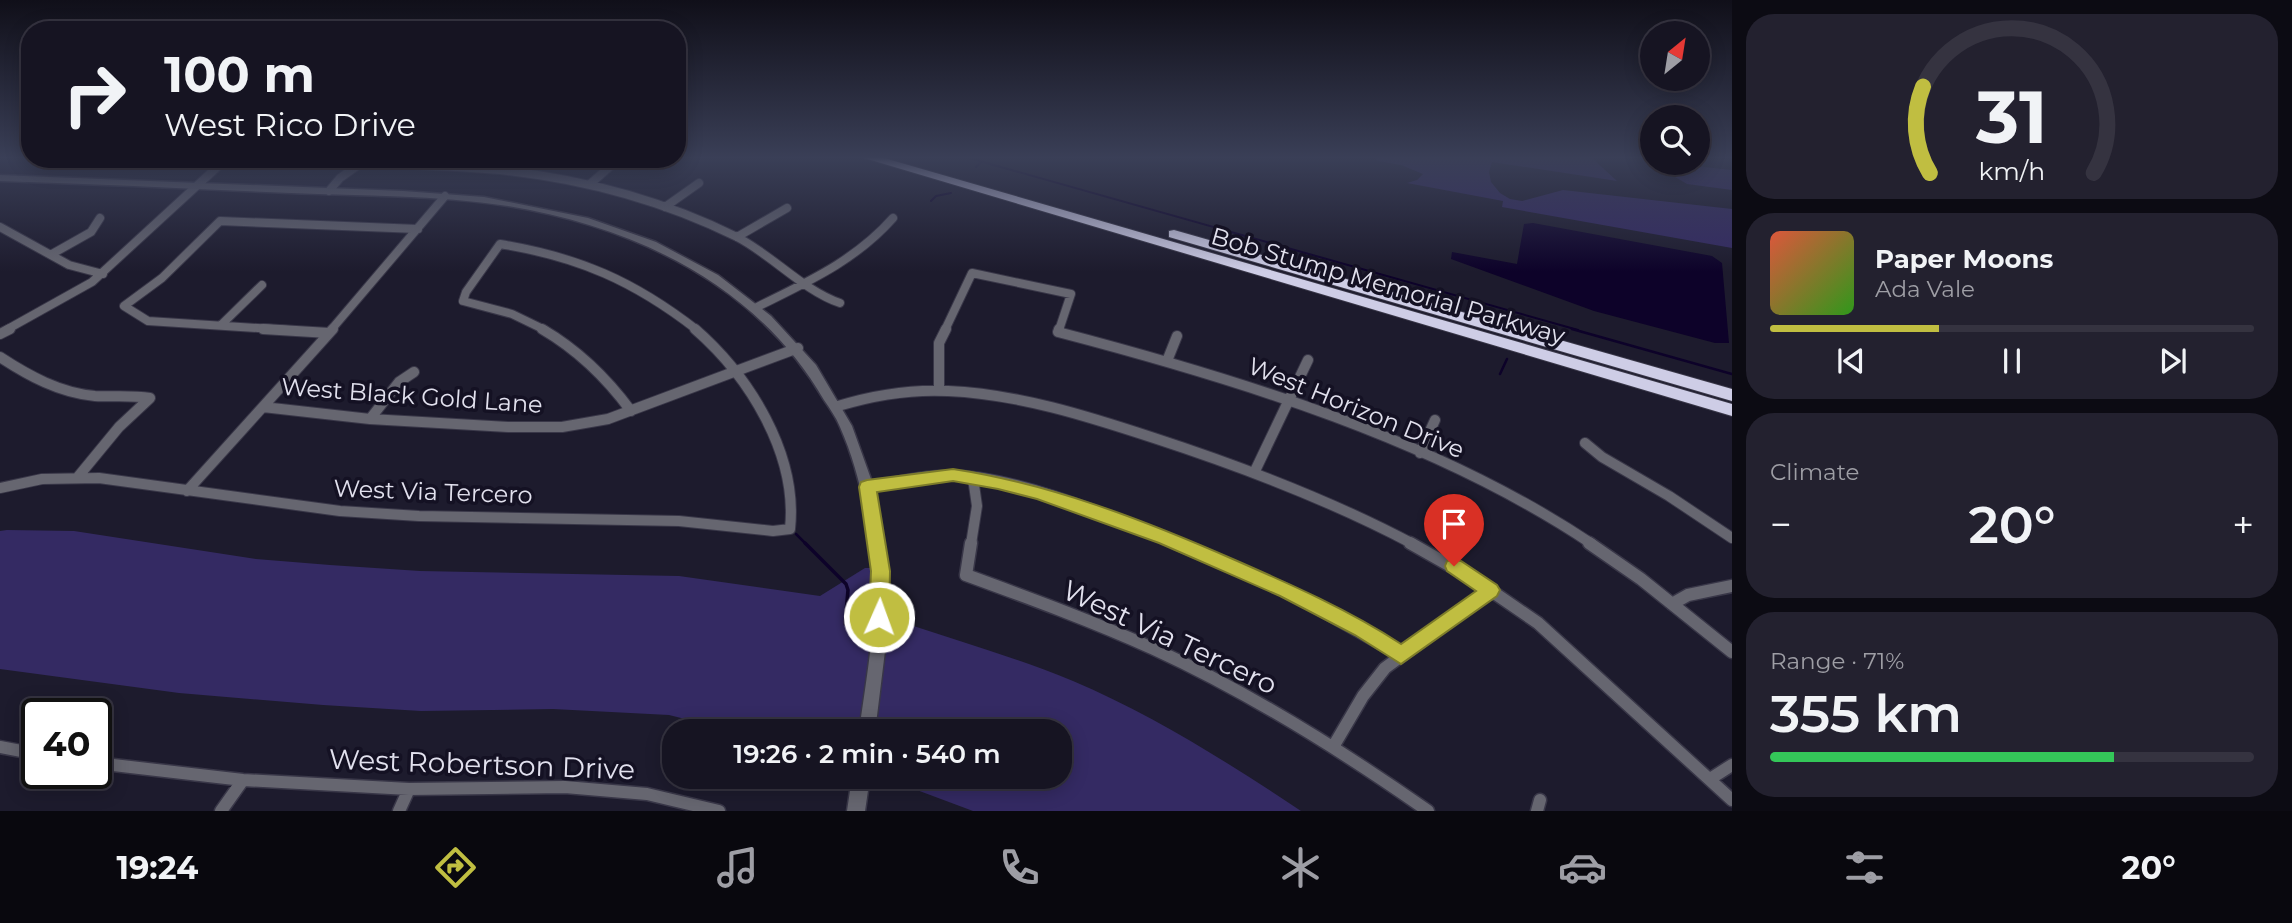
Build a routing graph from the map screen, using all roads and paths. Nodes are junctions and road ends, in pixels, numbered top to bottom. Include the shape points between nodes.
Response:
1 (187, 196) edge
2 (441, 196) edge
3 (445, 196) junction
4 (629, 196) edge
5 (681, 196) edge
6 (999, 196) edge
7 (1040, 196) edge
8 (665, 207) junction
9 (788, 208) dead end
10 (100, 218) dead end
11 (893, 218) dead end
12 (0, 227) edge
13 (418, 229) junction
14 (737, 237) junction
15 (52, 254) junction
16 (103, 274) junction
17 (806, 282) junction
18 (262, 285) dead end
19 (841, 303) dead end
20 (757, 307) junction
21 (221, 324) junction
22 (329, 333) junction
23 (0, 334) edge
24 (1177, 336) dead end
25 (798, 348) junction
26 (0, 357) edge
27 (1308, 360) dead end
28 (1167, 361) junction
29 (735, 371) junction
30 (414, 372) dead end
31 (939, 391) junction
32 (1732, 395) edge
33 (1287, 400) junction
34 (838, 406) junction
35 (262, 407) junction
36 (1732, 410) edge
37 (631, 411) junction
38 (370, 419) junction
39 (1435, 420) dead end
40 (1585, 443) dead end
41 (1420, 453) junction
42 (1254, 473) junction
43 (76, 478) junction
44 (973, 478) junction
45 (867, 487) junction
46 (0, 488) edge
47 (187, 492) junction
48 (1732, 538) edge
49 (1732, 586) edge
50 (1491, 590) junction
51 (1672, 604) junction
52 (1732, 652) edge
53 (1401, 655) junction
54 (868, 719) edge
55 (0, 747) edge
56 (1333, 747) junction
57 (21, 751) edge
58 (112, 765) edge
59 (1732, 765) edge
60 (1710, 779) junction
61 (243, 780) junction
62 (409, 789) junction
63 (859, 789) edge
64 (1732, 800) edge
65 (221, 811) edge
66 (399, 811) edge
67 (719, 811) edge
68 (856, 811) edge
69 (1429, 811) edge

1 - 16 street
2 - 3 street
3 - 13 street
3 - 20 street via 544,209 638,237 697,267
4 - 8 street
5 - 8 street
6 - 36 highway, Bob Stump Memorial Parkway
7 - 32 highway, Bob Stump Memorial Parkway
8 - 14 street
9 - 14 street
10 - 15 street via 91,232
11 - 17 street via 852,259
12 - 15 street
13 - 21 street via 220,221 162,278 124,306 148,321
13 - 22 street
14 - 17 street
15 - 16 street via 84,271
16 - 23 street
17 - 19 street
17 - 20 street
18 - 21 street
20 - 25 street
21 - 22 street
22 - 35 street
24 - 28 street
25 - 29 street, West Black Gold Lane
25 - 34 street
26 - 43 street via 56,388 91,396 150,398
27 - 33 street
28 - 31 street, West Horizon Drive via 1058,332 1071,294 972,272 939,343
28 - 33 street, West Horizon Drive
29 - 37 street, West Black Gold Lane
29 - 37 street via 672,309 638,288 545,250 500,244 463,302 484,304 539,326 583,358 620,393
29 - 47 street, West Via Tercero via 764,414 785,467 793,509 790,529 680,521 419,516
30 - 38 street
31 - 34 street via 907,391
31 - 42 street via 1005,397 1076,413
33 - 41 street, West Horizon Drive
33 - 42 street
34 - 45 street
35 - 38 street, West Black Gold Lane
35 - 47 street
37 - 38 street, West Black Gold Lane via 562,427
39 - 41 street
40 - 48 street
41 - 51 street, West Horizon Drive via 1584,538
42 - 50 street via 1408,542
43 - 46 street, West Via Tercero
43 - 47 street, West Via Tercero
44 - 45 street via 953,475
44 - 53 street via 1040,493 1166,537 1297,596
44 - 56 street, West Via Tercero via 977,506 966,575 1121,635 1215,679
45 - 54 street via 881,571
49 - 51 street via 1688,595
50 - 53 street
50 - 60 street via 1562,644
51 - 52 street, West Horizon Drive
53 - 56 street via 1363,696
55 - 57 street
56 - 69 street, West Via Tercero
58 - 61 street, West Robertson Drive
59 - 60 street
60 - 64 street
61 - 62 street, West Robertson Drive
61 - 65 street
62 - 66 street
62 - 67 street, West Robertson Drive via 565,787 647,794
63 - 68 street

